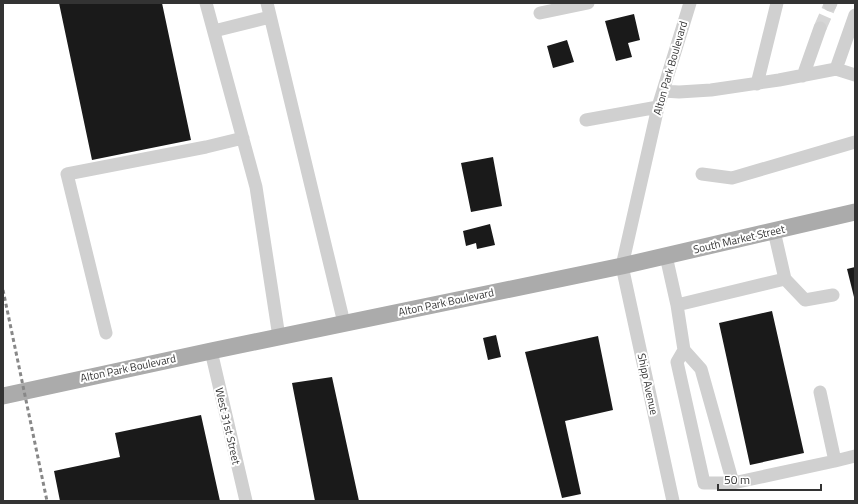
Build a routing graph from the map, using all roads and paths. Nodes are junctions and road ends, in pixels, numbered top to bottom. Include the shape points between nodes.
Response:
1 (206, 3) edge
2 (267, 3) edge
3 (588, 3) edge
4 (690, 3) edge
5 (777, 3) edge
6 (540, 13) dead end
7 (855, 14) edge
8 (270, 17) junction
9 (820, 28) tunnel mouth
10 (214, 31) junction
11 (836, 69) junction
12 (803, 76) junction
13 (855, 76) edge
14 (757, 84) junction
15 (663, 91) junction
16 (658, 107) junction
17 (586, 120) dead end
18 (243, 138) junction
19 (855, 142) edge
20 (702, 174) dead end
21 (855, 212) edge
22 (774, 231) junction
23 (666, 256) junction
24 (622, 266) junction
25 (785, 279) junction
26 (833, 295) dead end
27 (677, 305) junction
28 (344, 323) junction
29 (106, 333) dead end
30 (279, 337) junction
31 (684, 350) junction
32 (211, 351) junction
33 (820, 392) dead end
34 (3, 396) edge
35 (855, 456) edge
36 (834, 461) junction
37 (733, 483) junction
38 (246, 501) edge
39 (673, 501) edge

1 - 10 street
2 - 8 street
3 - 6 street
4 - 15 street, Alton Park Boulevard
5 - 14 street
7 - 11 street
8 - 10 street
8 - 28 street
9 - 12 street
10 - 18 street
11 - 12 street
11 - 13 street
12 - 14 street
14 - 15 street via 711,90
15 - 16 street, Alton Park Boulevard
16 - 17 street
16 - 24 street, Alton Park Boulevard
18 - 29 street via 67,174
18 - 30 street via 256,187
19 - 20 street via 732,178
21 - 22 main road, South Market Street
22 - 23 main road, South Market Street
22 - 25 street
23 - 24 main road, South Market Street
23 - 27 street
24 - 28 main road, Alton Park Boulevard
24 - 39 street, Shipp Avenue
25 - 26 street via 804,300
25 - 27 street
27 - 31 street
28 - 30 main road, Alton Park Boulevard
30 - 32 main road, Alton Park Boulevard
31 - 37 street via 701,369
31 - 37 street via 677,362 704,483
32 - 34 main road, Alton Park Boulevard
32 - 38 street, West 31st Street
33 - 36 street
35 - 36 street
36 - 37 street

